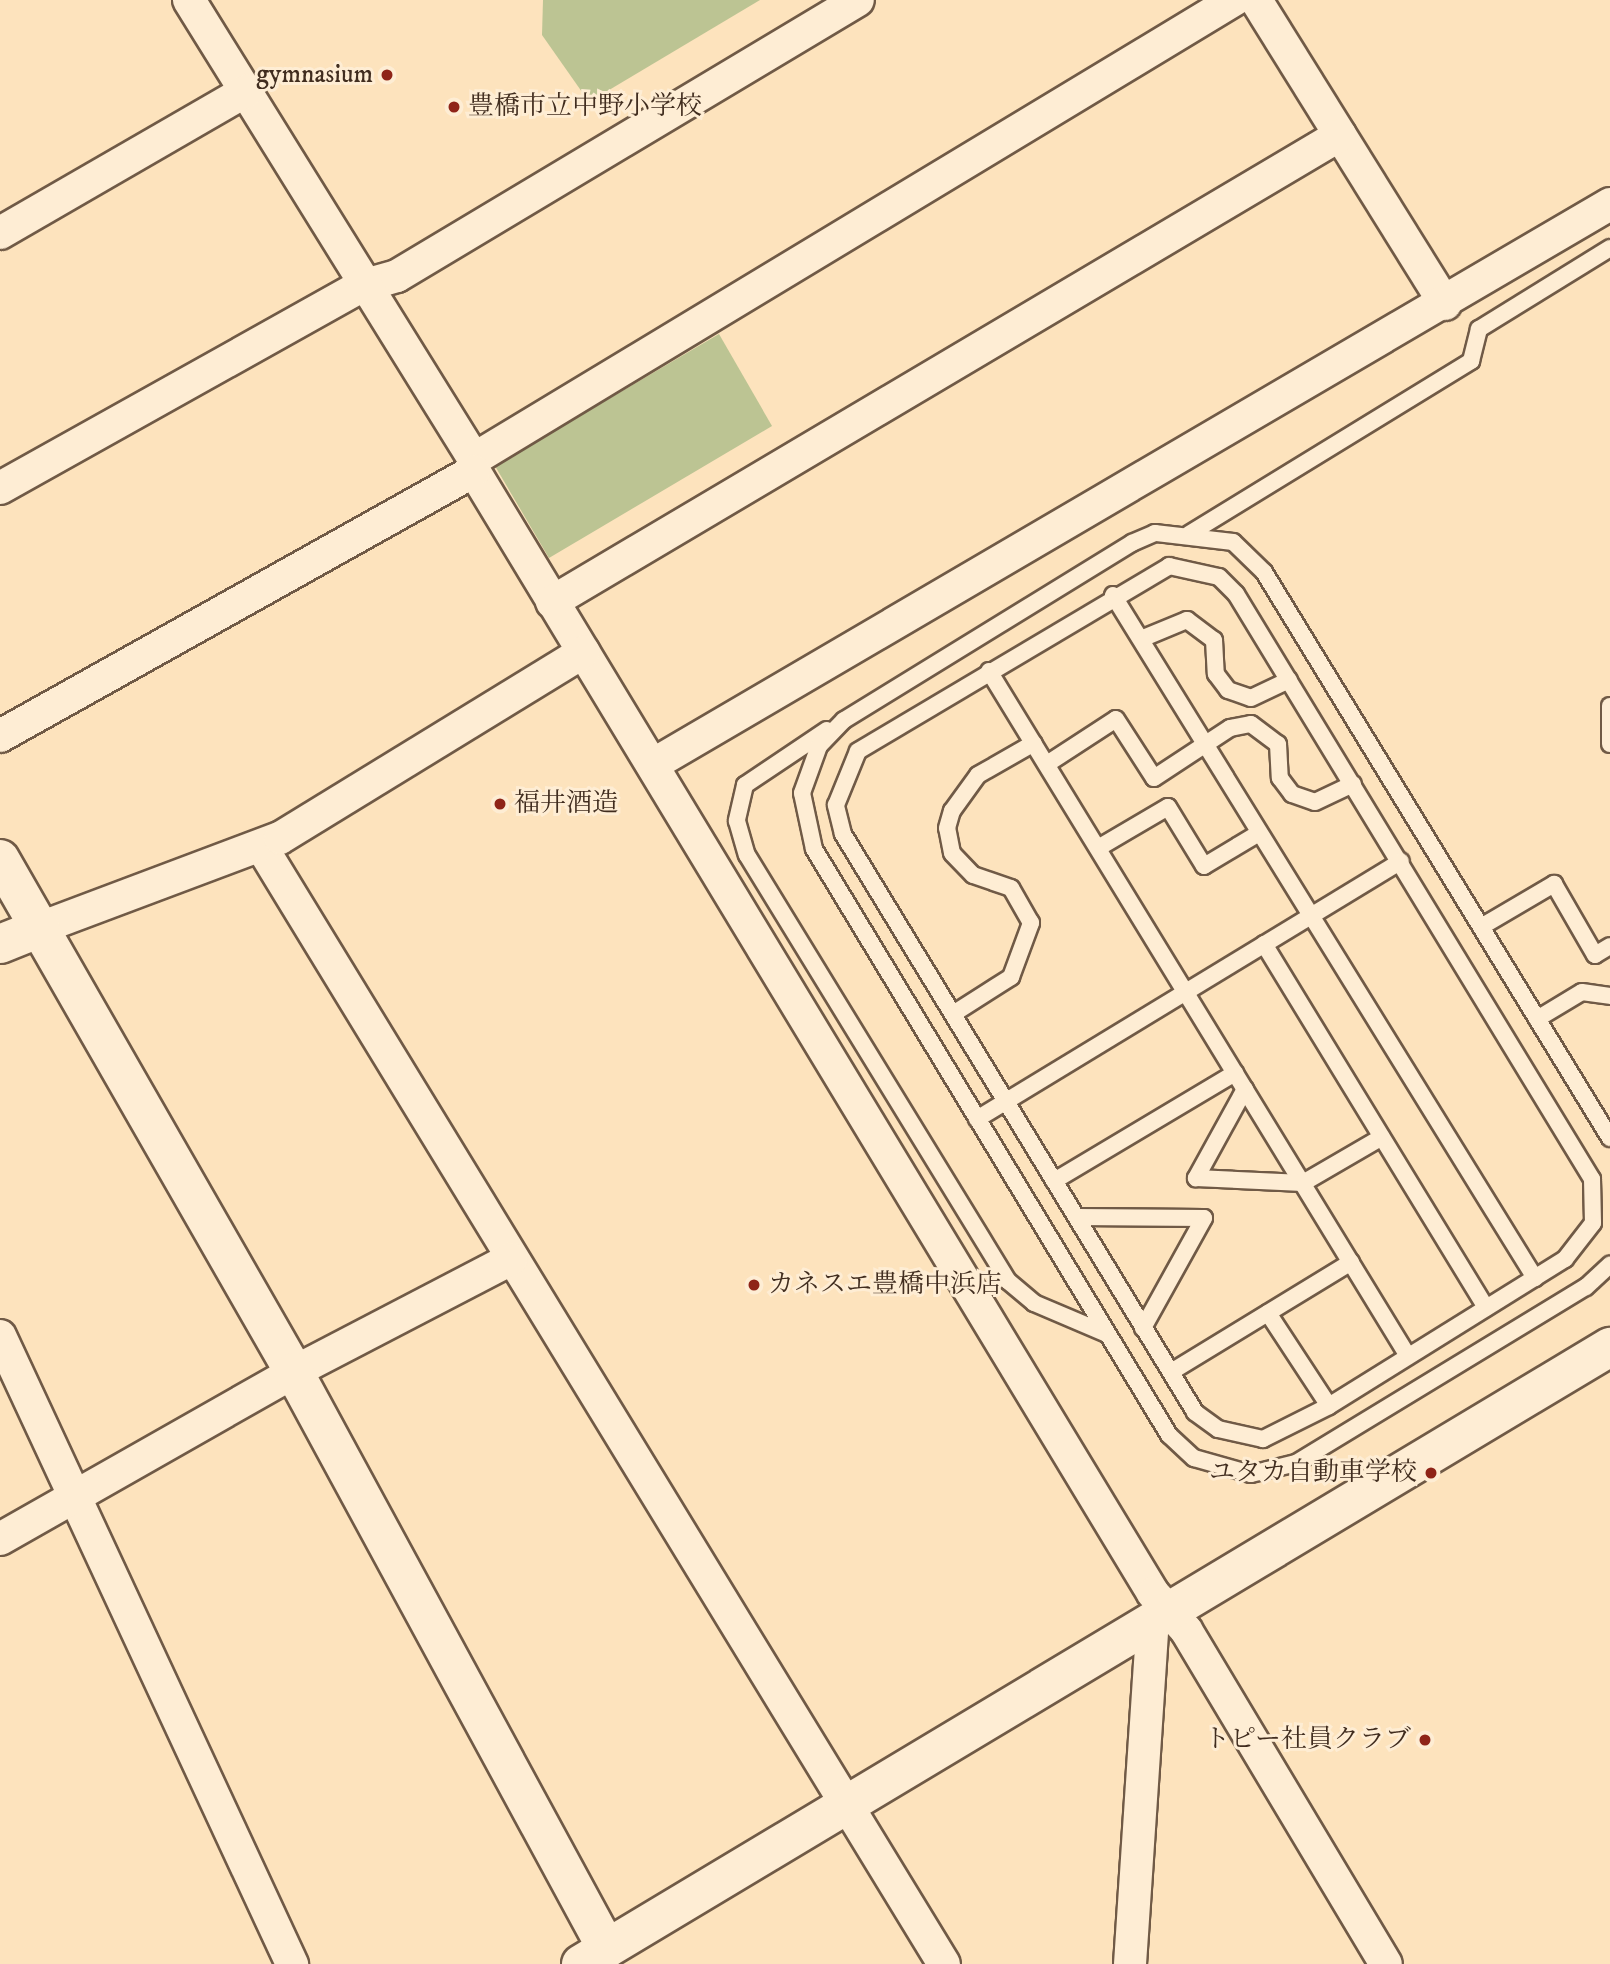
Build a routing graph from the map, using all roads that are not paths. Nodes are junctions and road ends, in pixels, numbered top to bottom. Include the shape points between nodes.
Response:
1 (189, 0) edge
2 (858, 0) edge
3 (1234, 0) edge
4 (1256, 0) edge
5 (248, 90) junction
6 (1340, 135) junction
7 (1610, 204) edge
8 (0, 233) edge
9 (1610, 248) edge
10 (362, 286) junction
11 (1445, 304) junction
12 (474, 465) junction
13 (0, 488) edge
14 (1189, 534) junction
15 (1113, 595) junction
16 (552, 602) junction
17 (1140, 639) junction
18 (583, 652) junction
19 (989, 671) junction
20 (1289, 680) junction
21 (1610, 706) edge
22 (844, 720) junction
23 (0, 736) edge
24 (1034, 743) junction
25 (1610, 744) edge
26 (1205, 746) junction
27 (653, 764) junction
28 (1047, 764) junction
29 (1353, 784) junction
30 (1259, 833) junction
31 (261, 846) junction
32 (1098, 848) junction
33 (0, 859) edge
34 (1401, 861) junction
35 (1311, 915) junction
36 (1481, 927) junction
37 (40, 928) junction
38 (0, 944) edge
39 (1264, 944) junction
40 (1610, 946) edge
41 (1186, 992) junction
42 (1610, 996) edge
43 (953, 1014) junction
44 (1537, 1018) junction
45 (1235, 1073) junction
46 (1245, 1089) junction
47 (1006, 1101) junction
48 (976, 1119) junction
49 (1382, 1137) junction
50 (1610, 1138) edge
51 (1054, 1181) junction
52 (1303, 1183) junction
53 (1077, 1217) junction
54 (511, 1259) junction
55 (1351, 1262) junction
56 (1610, 1265) edge
57 (1535, 1278) junction
58 (1486, 1308) junction
59 (1268, 1313) junction
60 (1143, 1328) junction
61 (1107, 1334) junction
62 (0, 1336) edge
63 (1610, 1347) edge
64 (1408, 1356) junction
65 (1171, 1371) junction
66 (294, 1372) junction
67 (1329, 1406) junction
68 (75, 1500) junction
69 (0, 1539) edge
70 (1160, 1614) junction
71 (844, 1804) junction
72 (601, 1959) edge
73 (292, 1964) edge
74 (944, 1964) edge
75 (1130, 1964) edge
76 (1386, 1964) edge

1 - 5 street
2 - 10 street via 397,276
3 - 12 street
4 - 6 street
5 - 8 street
5 - 10 street
6 - 11 street
6 - 16 street
7 - 11 street
9 - 14 lane via 1479,329 1471,361
10 - 12 street
10 - 13 street
11 - 27 street
12 - 16 street
12 - 23 street
14 - 22 lane via 1155,533 1132,543
14 - 36 lane via 1233,542 1264,572
15 - 17 lane
15 - 19 lane
15 - 20 lane via 1169,566 1219,576
16 - 18 street
17 - 20 lane via 1187,620 1214,640 1216,674 1228,690 1251,698
17 - 26 lane
18 - 27 street
18 - 31 street
19 - 24 lane
19 - 43 lane via 858,751 836,805 843,834
20 - 29 lane
21 - 25 lane
22 - 48 lane via 819,746 806,773 805,829
22 - 61 lane via 767,764 745,785 741,842 1008,1281 1034,1303
24 - 28 lane
24 - 43 lane via 978,775 952,811 947,828 952,853 973,875 1011,888 1031,923 1011,977
26 - 28 lane via 1154,778 1116,719
26 - 29 lane via 1230,728 1251,724 1278,744 1280,778 1292,794 1315,802
26 - 30 lane
27 - 70 street
28 - 32 lane
29 - 34 lane
30 - 32 lane via 1204,866 1168,807
30 - 35 lane
31 - 37 street
31 - 54 street
32 - 41 lane
33 - 37 street
34 - 35 lane
34 - 57 lane via 1592,1179 1593,1223 1585,1239
35 - 39 lane
35 - 57 lane
36 - 40 lane via 1554,884 1595,955
36 - 44 lane
37 - 38 street
37 - 66 street
39 - 41 lane
39 - 49 lane
41 - 45 lane
41 - 47 lane
42 - 44 lane via 1582,992
43 - 47 lane
44 - 50 lane
45 - 46 lane
45 - 51 lane
46 - 52 lane
46 - 52 lane via 1196,1178
47 - 48 lane
47 - 51 lane
48 - 61 lane
49 - 52 lane
49 - 58 lane
51 - 53 lane
52 - 55 lane
53 - 60 lane
53 - 60 lane via 1204,1218
54 - 66 street
54 - 71 street
55 - 59 lane
55 - 64 lane
56 - 61 lane via 1586,1287 1296,1463 1251,1474 1217,1467 1182,1448
57 - 58 lane
58 - 64 lane
59 - 65 lane
59 - 67 lane
60 - 65 lane
62 - 68 street
63 - 70 street
64 - 67 lane
65 - 67 lane via 1205,1422 1246,1437 1282,1434
66 - 68 street
66 - 72 street
68 - 69 street
68 - 73 street
70 - 71 street
70 - 75 street
70 - 76 street via 1186,1630
71 - 72 street
71 - 74 street

